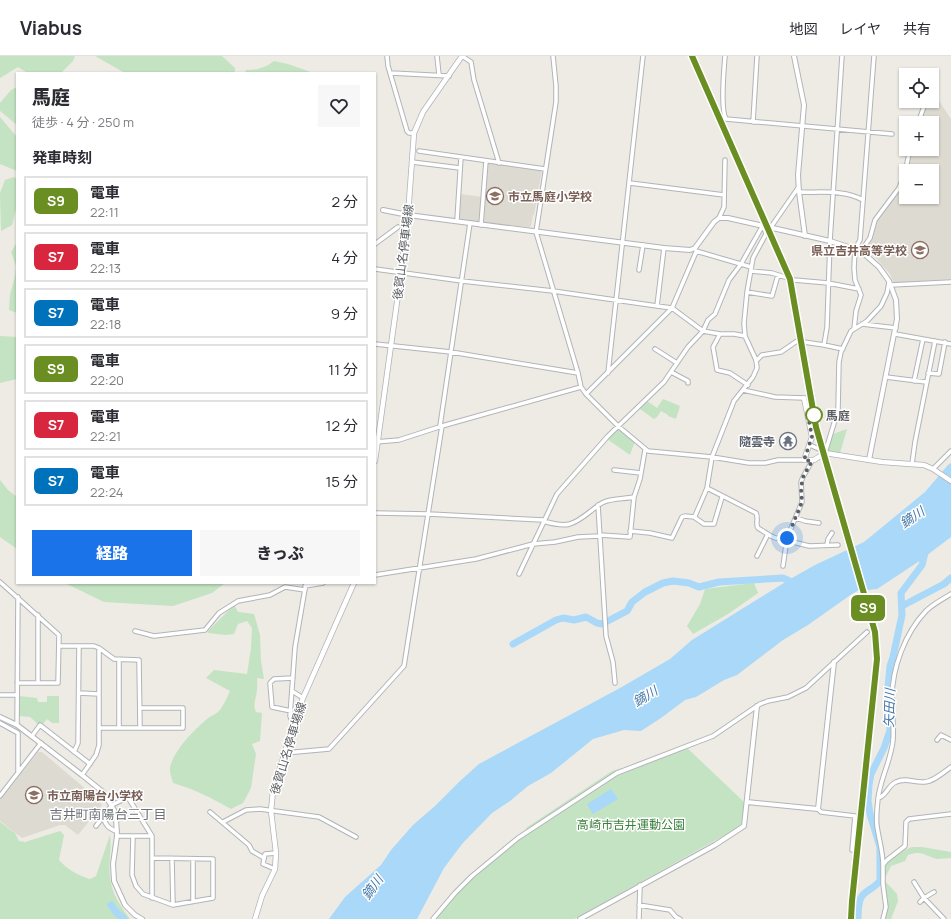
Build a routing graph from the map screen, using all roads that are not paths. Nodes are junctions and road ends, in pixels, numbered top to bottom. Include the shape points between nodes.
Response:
1 (387, 56) edge
2 (437, 56) edge
3 (462, 56) edge
4 (553, 56) edge
5 (643, 56) edge
6 (724, 56) edge
7 (757, 56) edge
8 (794, 56) edge
9 (842, 56) edge
10 (874, 56) edge
11 (391, 73) junction
12 (439, 75) junction
13 (449, 76) junction
14 (753, 122) junction
15 (803, 126) junction
16 (836, 129) junction
17 (868, 132) junction
18 (414, 133) junction
19 (892, 134) dead end
20 (419, 151) dead end
21 (909, 156) edge
22 (461, 157) junction
23 (725, 160) dead end
24 (486, 161) junction
25 (412, 162) junction
26 (499, 163) junction
27 (460, 168) junction
28 (545, 169) junction
29 (630, 183) junction
30 (798, 190) junction
31 (834, 193) junction
32 (724, 196) junction
33 (862, 200) junction
34 (383, 210) dead end
35 (408, 215) junction
36 (719, 218) junction
37 (457, 220) junction
38 (470, 223) junction
39 (481, 224) junction
40 (763, 225) junction
41 (398, 227) dead end
42 (771, 227) junction
43 (536, 232) junction
44 (805, 236) junction
45 (830, 241) junction
46 (376, 243) edge
47 (622, 243) junction
48 (643, 245) junction
49 (664, 248) junction
50 (855, 249) junction
51 (696, 250) junction
52 (861, 251) junction
53 (741, 264) junction
54 (376, 269) edge
55 (751, 269) junction
56 (640, 270) dead end
57 (401, 273) junction
58 (778, 275) junction
59 (462, 281) junction
60 (951, 282) edge
61 (890, 283) junction
62 (828, 284) junction
63 (859, 289) junction
64 (553, 291) junction
65 (747, 292) junction
66 (616, 301) junction
67 (657, 306) junction
68 (672, 308) junction
69 (862, 324) junction
70 (854, 328) junction
71 (896, 328) junction
72 (703, 331) junction
73 (720, 334) junction
74 (895, 334) junction
75 (745, 336) junction
76 (923, 339) junction
77 (934, 341) junction
78 (945, 342) junction
79 (376, 344) edge
80 (951, 344) edge
81 (824, 345) junction
82 (392, 346) junction
83 (843, 349) junction
84 (655, 350) dead end
85 (451, 352) junction
86 (756, 361) junction
87 (677, 363) junction
88 (671, 372) junction
89 (578, 373) junction
90 (608, 373) junction
91 (928, 373) junction
92 (886, 377) junction
93 (914, 381) junction
94 (926, 382) junction
95 (688, 383) dead end
96 (748, 385) junction
97 (581, 387) junction
98 (743, 390) junction
99 (586, 394) junction
100 (804, 398) joint
101 (441, 426) junction
102 (618, 426) junction
103 (376, 442) edge
104 (810, 445) junction
105 (646, 450) junction
106 (823, 451) junction
107 (951, 451) edge
108 (712, 457) junction
109 (804, 460) junction
110 (869, 460) junction
111 (812, 461) junction
112 (912, 464) junction
113 (614, 470) dead end
114 (935, 470) junction
115 (641, 473) junction
116 (951, 481) edge
117 (707, 488) junction
118 (634, 497) junction
119 (722, 497) junction
120 (598, 505) junction
121 (376, 513) edge
122 (429, 514) junction
123 (694, 517) junction
124 (796, 518) junction
125 (543, 520) junction
126 (819, 523) dead end
127 (630, 531) junction
128 (832, 533) dead end
129 (768, 534) junction
130 (600, 536) junction
131 (787, 538) junction
132 (533, 544) junction
133 (827, 545) junction
134 (838, 545) dead end
135 (757, 556) dead end
136 (783, 566) dead end
137 (420, 568) junction
138 (519, 574) dead end
139 (376, 575) edge
140 (0, 582) edge
141 (317, 584) edge
142 (354, 584) edge
143 (305, 586) edge
144 (951, 594) edge
145 (18, 597) junction
146 (38, 615) junction
147 (135, 631) dead end
148 (867, 632) dead end
149 (59, 646) junction
150 (79, 646) junction
151 (99, 648) junction
152 (119, 660) junction
153 (834, 662) junction
154 (293, 678) junction
155 (17, 683) junction
156 (38, 683) junction
157 (615, 683) dead end
158 (292, 690) junction
159 (79, 693) junction
160 (99, 694) junction
161 (0, 695) edge
162 (17, 695) junction
163 (303, 698) junction
164 (757, 706) junction
165 (140, 708) junction
166 (291, 711) junction
167 (0, 717) edge
168 (294, 720) junction
169 (0, 723) edge
170 (17, 725) junction
171 (140, 727) junction
172 (99, 728) junction
173 (119, 728) junction
174 (32, 736) junction
175 (937, 740) dead end
176 (951, 740) edge
177 (41, 744) junction
178 (74, 752) junction
179 (284, 753) junction
180 (90, 764) junction
181 (951, 767) edge
182 (18, 773) junction
183 (82, 775) junction
184 (0, 796) edge
185 (878, 798) junction
186 (748, 802) junction
187 (112, 805) junction
188 (818, 809) junction
189 (271, 811) junction
190 (210, 812) dead end
191 (951, 814) edge
192 (104, 816) junction
193 (224, 822) junction
194 (96, 826) dead end
195 (117, 831) junction
196 (117, 836) junction
197 (133, 836) junction
198 (152, 836) junction
199 (356, 837) dead end
200 (852, 850) dead end
201 (276, 853) junction
202 (153, 858) junction
203 (264, 858) junction
204 (172, 859) junction
205 (193, 859) junction
206 (883, 865) junction
207 (275, 869) junction
208 (914, 882) dead end
209 (640, 885) junction
210 (934, 892) dead end
211 (152, 898) junction
212 (924, 898) junction
213 (193, 901) junction
214 (920, 902) dead end
215 (173, 905) junction
216 (639, 905) junction
217 (142, 919) edge
218 (255, 919) edge
219 (433, 919) edge
220 (580, 919) edge
221 (639, 919) edge
222 (680, 919) edge
223 (883, 919) edge
224 (944, 919) edge

1 - 11 street
2 - 12 street
3 - 13 main road, 後賀山名停車場線
3 - 26 street via 471,62
4 - 28 street via 557,95
5 - 29 street
6 - 14 street via 724,116 726,119
7 - 14 street
8 - 15 street via 804,105
9 - 16 street
10 - 17 street
11 - 12 street
11 - 18 street via 406,130
12 - 13 street
13 - 18 main road, 後賀山名停車場線 via 422,112
14 - 15 street
15 - 16 street
15 - 30 street
16 - 17 street
16 - 31 street
17 - 19 street
17 - 33 street
18 - 25 main road, 後賀山名停車場線
20 - 22 street
21 - 52 street via 899,188 875,220 870,238
22 - 24 street
22 - 27 street
23 - 32 street
24 - 26 street
24 - 39 street
25 - 27 street
25 - 35 main road, 後賀山名停車場線
26 - 28 street
27 - 37 street
28 - 43 street
29 - 32 street
29 - 47 street
30 - 31 street
30 - 42 street
30 - 44 street
31 - 33 street
31 - 45 street
32 - 36 street via 724,207
33 - 50 street via 860,240
34 - 35 street
35 - 37 street
35 - 57 main road, 後賀山名停車場線
36 - 40 street
36 - 51 street
37 - 38 street
38 - 39 street
38 - 59 street
39 - 43 street
40 - 42 street
40 - 53 street
40 - 55 street via 766,234 753,258
41 - 46 street
42 - 44 street
43 - 47 street
43 - 64 street
44 - 45 street
45 - 50 street
45 - 62 street
47 - 48 street
47 - 66 street
48 - 49 street
48 - 56 street
49 - 51 street
49 - 67 street
50 - 52 street
50 - 63 street via 855,280
51 - 53 street
51 - 68 street
52 - 61 street via 879,267
53 - 55 street
53 - 72 street via 729,280 715,314 708,320
54 - 57 street
55 - 58 street
55 - 65 street
57 - 59 street
57 - 82 main road, 後賀山名停車場線
58 - 62 street via 794,280
58 - 65 street via 772,296
59 - 64 street
59 - 85 street
60 - 61 street
61 - 69 street via 881,306
61 - 71 street via 896,300
62 - 63 street
62 - 81 street
63 - 70 street via 861,295
64 - 66 street
64 - 89 street
65 - 75 street
66 - 67 street
66 - 90 street
67 - 68 street
68 - 72 street
68 - 90 street
69 - 70 street
69 - 71 street
70 - 83 street via 848,335
71 - 74 street
72 - 73 street
72 - 87 street
73 - 75 street
73 - 96 street via 713,347 717,370 730,373
74 - 76 street
74 - 92 street
75 - 86 street
76 - 77 street
76 - 93 street
77 - 78 street
77 - 91 street
78 - 80 street
78 - 91 street via 939,374
79 - 82 street
81 - 83 street
81 - 86 street via 797,341 782,352 762,355
82 - 85 street
82 - 103 main road, 後賀山名停車場線
83 - 106 street via 839,362 838,410
84 - 87 street
85 - 89 street
85 - 101 street
86 - 96 street via 756,372
87 - 88 street
88 - 95 street via 688,380
88 - 102 street via 664,382
89 - 97 street
90 - 99 street
91 - 94 street
92 - 93 street
92 - 110 street
93 - 94 street
94 - 112 street
96 - 98 street
97 - 99 street
97 - 101 street
98 - 100 street via 775,397
98 - 108 street via 734,401
99 - 102 street
100 - 104 main road via 812,432
101 - 103 street via 399,440
101 - 122 street
102 - 105 street
102 - 125 street via 556,494
104 - 106 street
104 - 109 main road
105 - 108 street
105 - 115 street
106 - 110 main road
106 - 111 main road
107 - 114 street
108 - 109 street via 757,463
108 - 117 street
109 - 111 main road
110 - 112 main road
111 - 124 street via 803,477 802,502
112 - 114 main road via 924,465
113 - 115 street
114 - 116 main road
115 - 118 street
117 - 119 street
117 - 123 street
118 - 120 street
118 - 127 street
119 - 123 street via 714,524 704,524
119 - 129 street via 756,514 757,526
120 - 125 street via 580,520 564,526
120 - 130 street
121 - 122 street
122 - 125 street
122 - 137 street
123 - 127 street via 682,518 672,538
124 - 126 street
124 - 131 street
125 - 132 street
127 - 130 street via 630,536
128 - 133 street
129 - 131 street via 782,540
129 - 135 street
130 - 132 street
130 - 157 street via 606,636
131 - 133 street via 789,541 809,546
131 - 136 street
132 - 137 street via 476,559
132 - 138 street
133 - 134 street
137 - 139 street
137 - 179 street via 404,666 327,751
140 - 145 street
141 - 143 street
142 - 163 main road, 後賀山名停車場線
143 - 147 street via 286,587 270,595 238,600 219,613 205,630 154,636
143 - 154 street via 295,647
144 - 185 street via 926,611 912,629 901,652 893,686 893,742
145 - 146 street
145 - 155 street
146 - 149 street via 58,633
146 - 156 street
148 - 153 street
149 - 150 street
149 - 156 street via 58,683
150 - 151 street
150 - 159 street
151 - 152 street
151 - 160 street
152 - 165 street via 139,660
152 - 173 street
153 - 164 street via 806,688 788,697
153 - 188 street
154 - 158 street
154 - 166 street via 274,679 270,683 272,707
155 - 156 street
155 - 162 street
158 - 163 street
158 - 166 street
159 - 160 street
159 - 178 street via 78,743
160 - 172 street
161 - 162 street
162 - 170 street
163 - 168 main road, 後賀山名停車場線
164 - 186 street
164 - 219 street via 713,736 617,773 518,838 472,876
165 - 171 street
165 - 171 street via 183,708 183,728
166 - 168 street via 291,719
167 - 170 street
168 - 179 main road, 後賀山名停車場線
169 - 182 street via 18,733
170 - 174 street
171 - 173 street
172 - 173 street
172 - 180 street via 98,749
174 - 177 street
174 - 178 street via 40,725
175 - 176 street via 941,735
177 - 182 street
177 - 183 street
178 - 180 street
179 - 189 main road, 後賀山名停車場線 via 273,791
180 - 183 street
181 - 185 street via 925,782 906,779 897,781
182 - 184 street
183 - 187 street via 103,792
185 - 206 street via 877,827
186 - 188 street
186 - 209 street via 745,823 741,829
187 - 192 street
187 - 195 street
187 - 198 street via 128,799
188 - 200 street via 821,812 855,816
189 - 193 street via 246,810
189 - 199 street via 319,817
189 - 201 main road, 後賀山名停車場線
190 - 193 street
191 - 206 street via 907,820 905,846
192 - 194 street
192 - 195 street via 107,826
193 - 203 street via 249,845 252,851
195 - 196 street
196 - 197 street
196 - 217 street via 113,864 114,881 125,905
197 - 198 street
197 - 211 street via 133,880 140,892
198 - 202 street
201 - 203 street via 265,854
201 - 207 main road, 後賀山名停車場線
202 - 204 street
202 - 211 street
203 - 207 street via 263,864
204 - 205 street
204 - 215 street
205 - 213 street
205 - 213 street via 213,859 213,898
206 - 223 street via 886,907
207 - 218 main road, 後賀山名停車場線 via 262,896
208 - 212 street
209 - 216 street
209 - 220 street
210 - 212 street
211 - 215 street
212 - 214 street
212 - 224 street
213 - 215 street
216 - 221 street
216 - 222 street via 670,910

